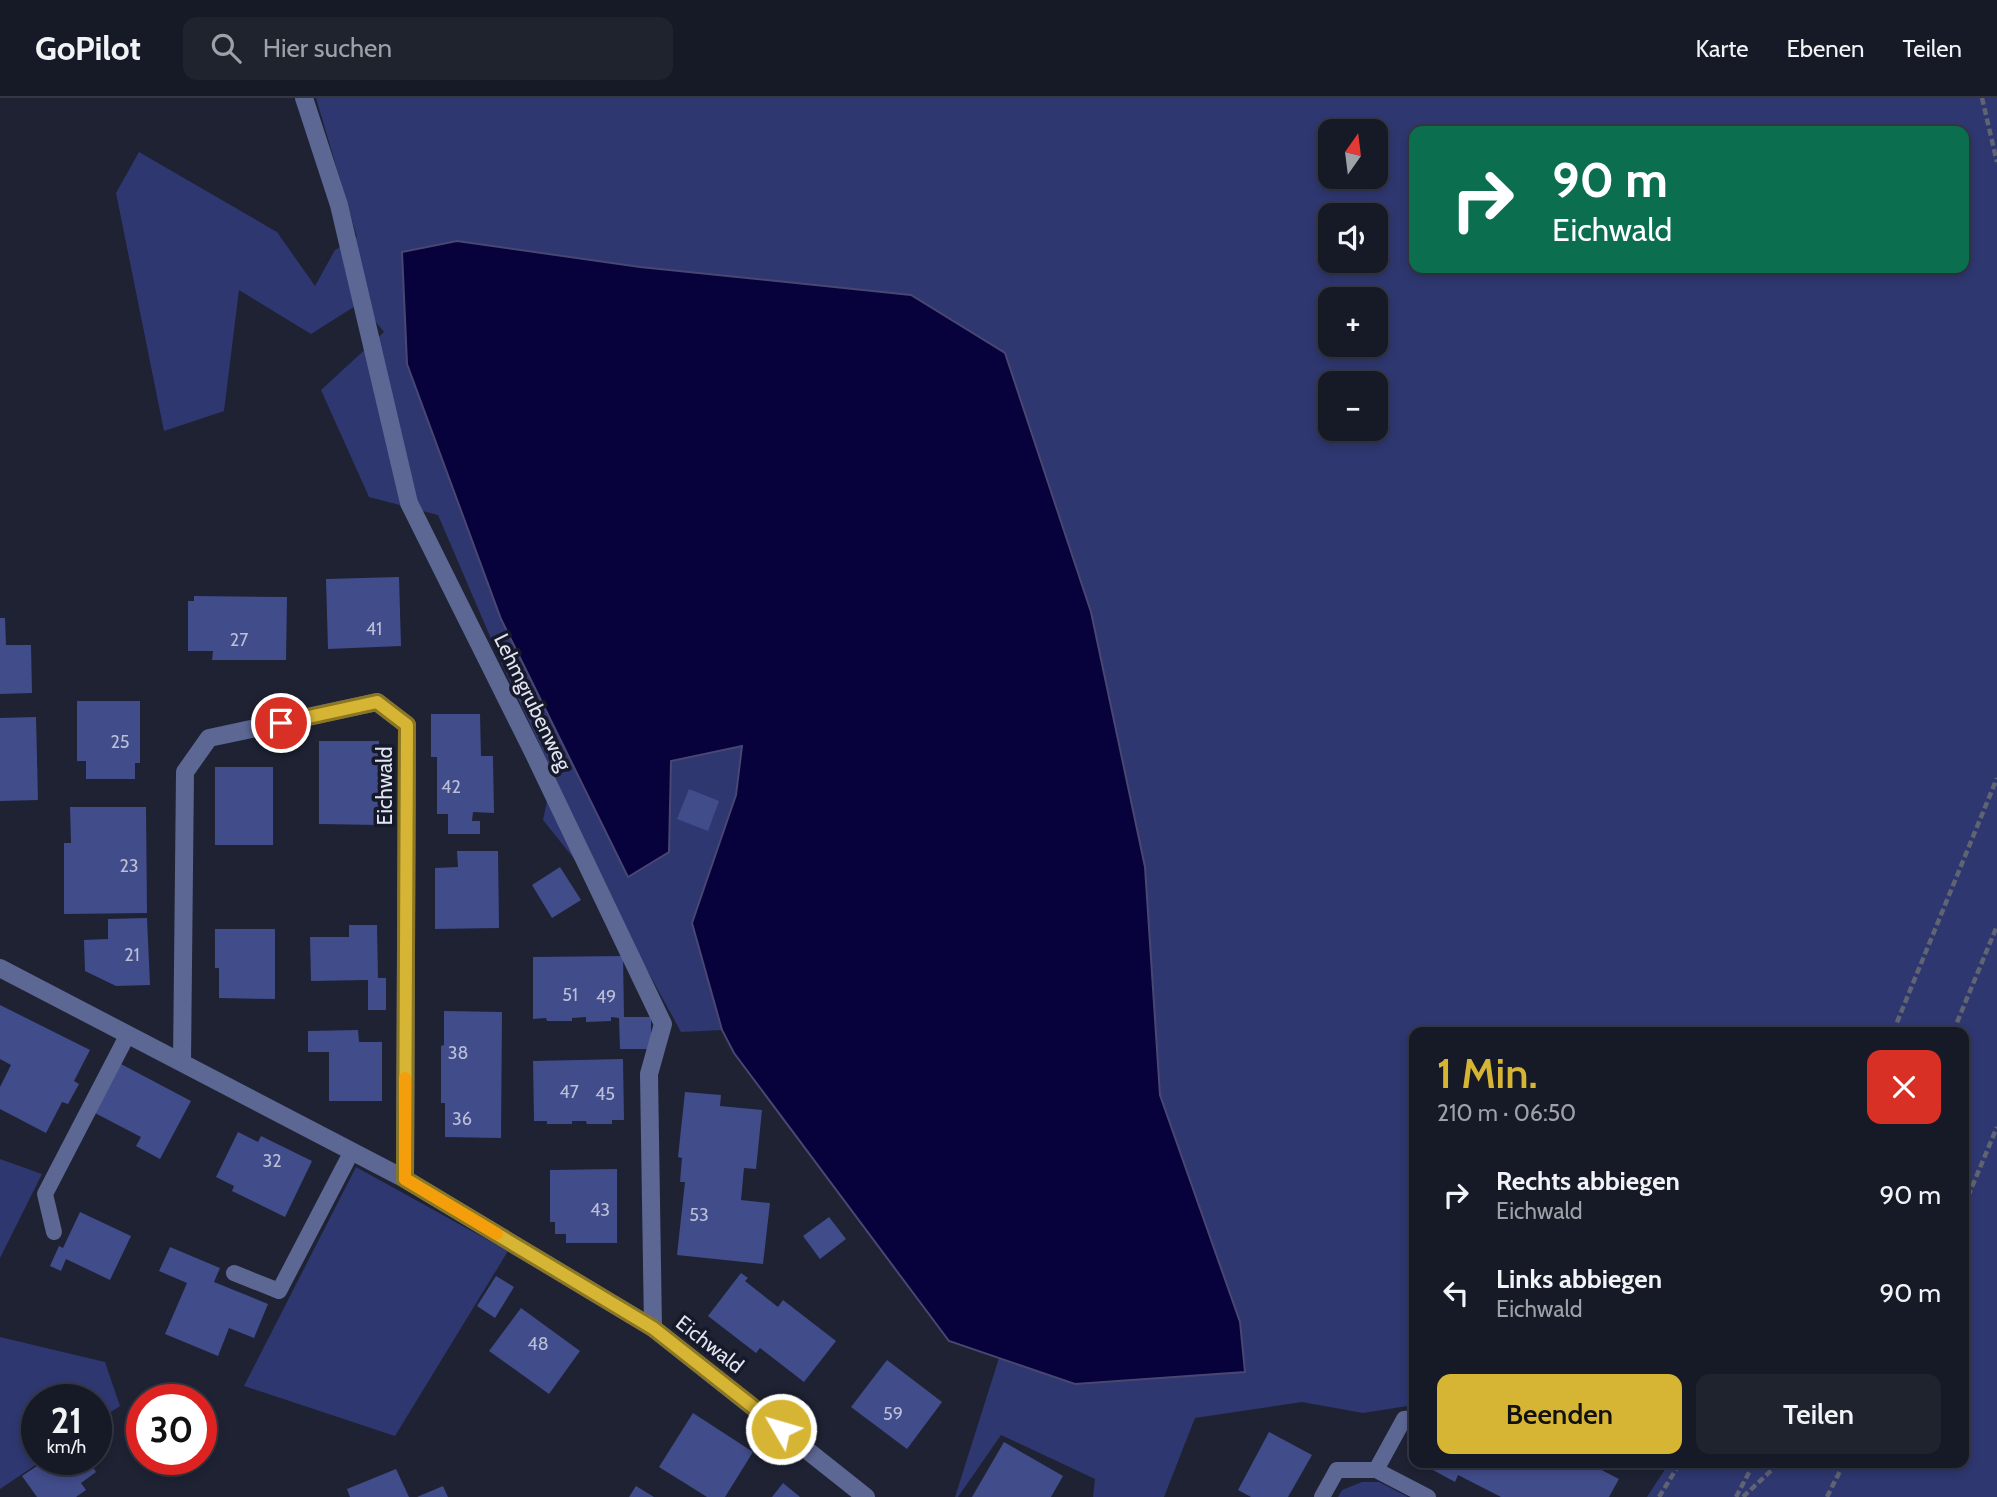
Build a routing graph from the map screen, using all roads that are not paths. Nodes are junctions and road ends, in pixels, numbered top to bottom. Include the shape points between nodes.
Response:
1 (304, 98) edge
2 (0, 968) edge
3 (128, 1034) junction
4 (183, 1062) junction
5 (352, 1151) junction
6 (405, 1179) junction
7 (54, 1232) dead end
8 (234, 1273) dead end
9 (653, 1328) junction
10 (1409, 1418) edge
11 (1376, 1470) junction
12 (866, 1497) edge
13 (1322, 1497) edge
14 (1427, 1497) edge

1 - 9 street, Lehmgrubenweg via 339,205 409,503 663,1024 649,1074
2 - 3 street, Eichwald
3 - 4 street, Eichwald
3 - 7 lane via 45,1194
4 - 5 street, Eichwald
4 - 6 street, Eichwald via 185,772 209,738 377,702 407,725
5 - 6 street, Eichwald
5 - 8 lane via 279,1291
6 - 9 street, Eichwald
9 - 12 street, Eichwald
10 - 11 lane via 1404,1419
11 - 13 lane via 1337,1470
11 - 14 lane

